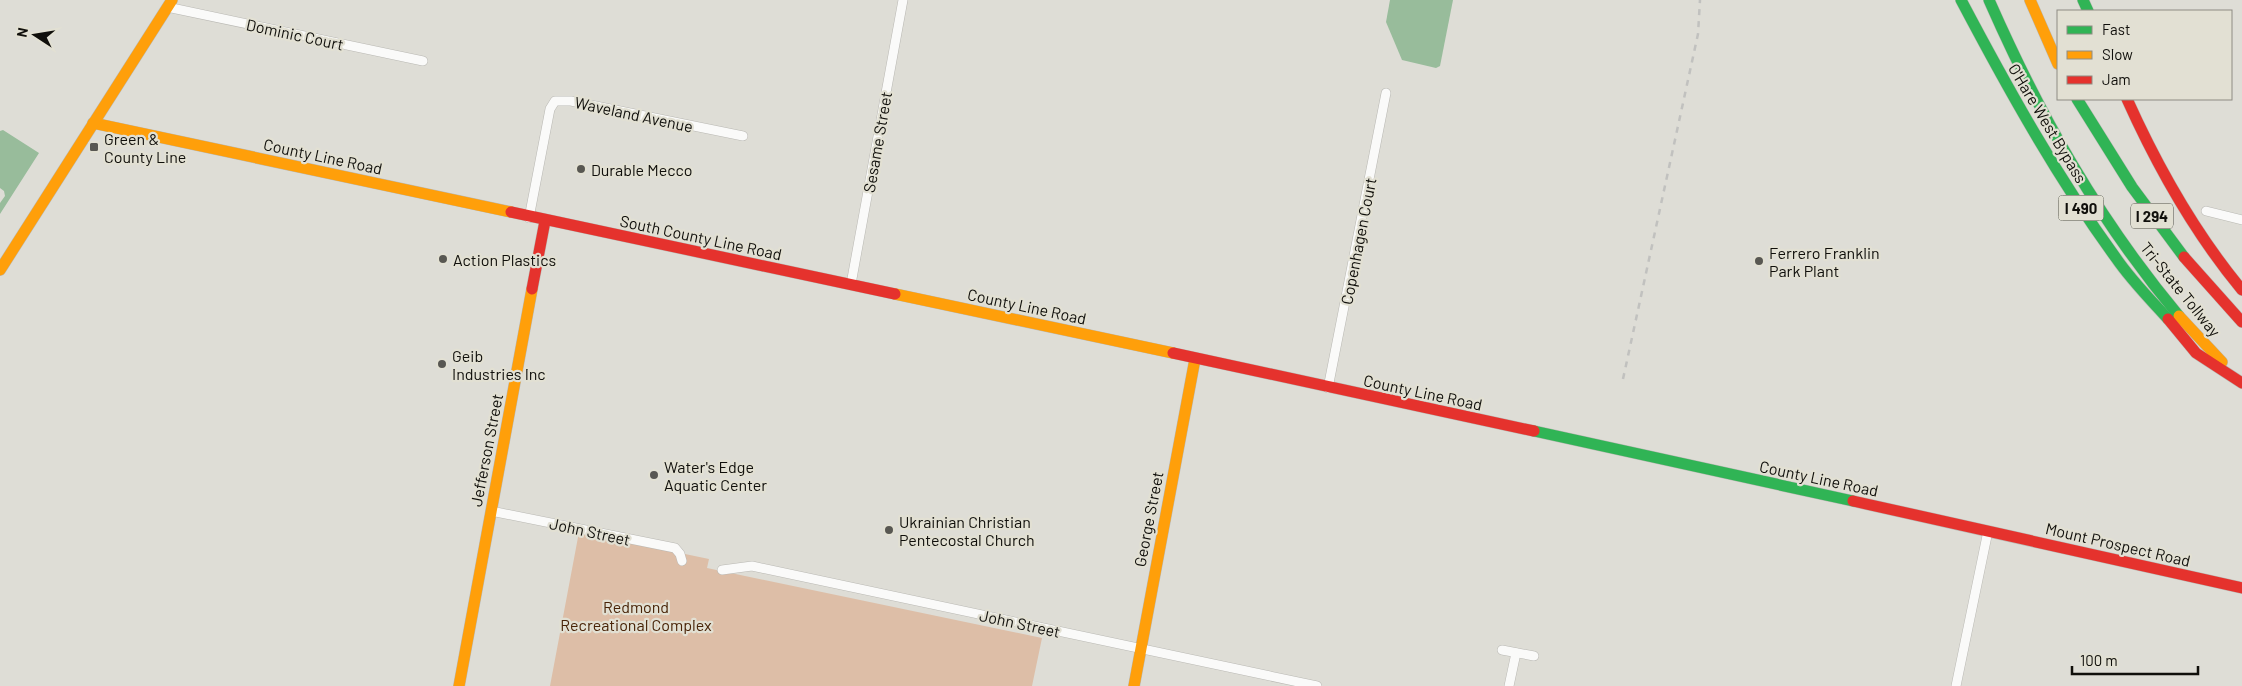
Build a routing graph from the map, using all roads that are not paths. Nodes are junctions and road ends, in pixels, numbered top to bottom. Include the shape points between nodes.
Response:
1 (903, 0) edge
2 (1961, 0) edge
3 (1989, 0) edge
4 (2030, 0) edge
5 (170, 4) edge
6 (423, 62) dead end
7 (2057, 62) edge
8 (1386, 93) dead end
9 (2078, 100) edge
10 (2127, 100) edge
11 (93, 123) junction
12 (743, 136) dead end
13 (2206, 211) dead end
14 (529, 218) junction
15 (2242, 220) edge
16 (545, 221) junction
17 (0, 270) edge
18 (851, 284) junction
19 (2242, 290) edge
20 (2242, 322) edge
21 (1195, 359) junction
22 (2242, 382) edge
23 (1328, 388) junction
24 (491, 511) junction
25 (1988, 531) junction
26 (682, 561) dead end
27 (722, 570) dead end
28 (2242, 588) edge
29 (1140, 649) junction
30 (1502, 650) dead end
31 (1516, 653) junction
32 (1534, 656) dead end
33 (459, 686) edge
34 (1134, 686) edge
35 (1317, 686) edge
36 (1509, 686) edge
37 (1956, 686) edge

1 - 18 street, Sesame Street
2 - 22 main road, O'Hare West Bypass / I 490 via 2016,104 2117,260 2196,353
3 - 22 main road, Tri-State Tollway / I 294 via 2014,60 2046,121 2120,240 2205,346
4 - 7 main road
5 - 6 street, Dominic Court
5 - 11 main road
8 - 23 street, Copenhagen Court
9 - 20 main road, Tri-State Tollway / I 294 via 2149,212 2186,260
10 - 19 main road via 2170,189
11 - 14 main road, County Line Road
11 - 17 main road
12 - 14 street, Waveland Avenue via 562,99 555,101 550,108
13 - 15 street
14 - 16 main road, County Line Road
16 - 18 main road, South County Line Road
16 - 24 main road, Jefferson Street
18 - 21 main road, County Line Road
21 - 23 main road, County Line Road
21 - 29 main road, George Street
23 - 25 main road, County Line Road
24 - 26 street, John Street via 675,548
24 - 33 main road, Jefferson Street
25 - 28 main road, Mount Prospect Road
25 - 37 street
27 - 29 street, John Street via 752,566
29 - 34 main road, George Street
29 - 35 street, John Street
30 - 31 street
31 - 32 street
31 - 36 street

